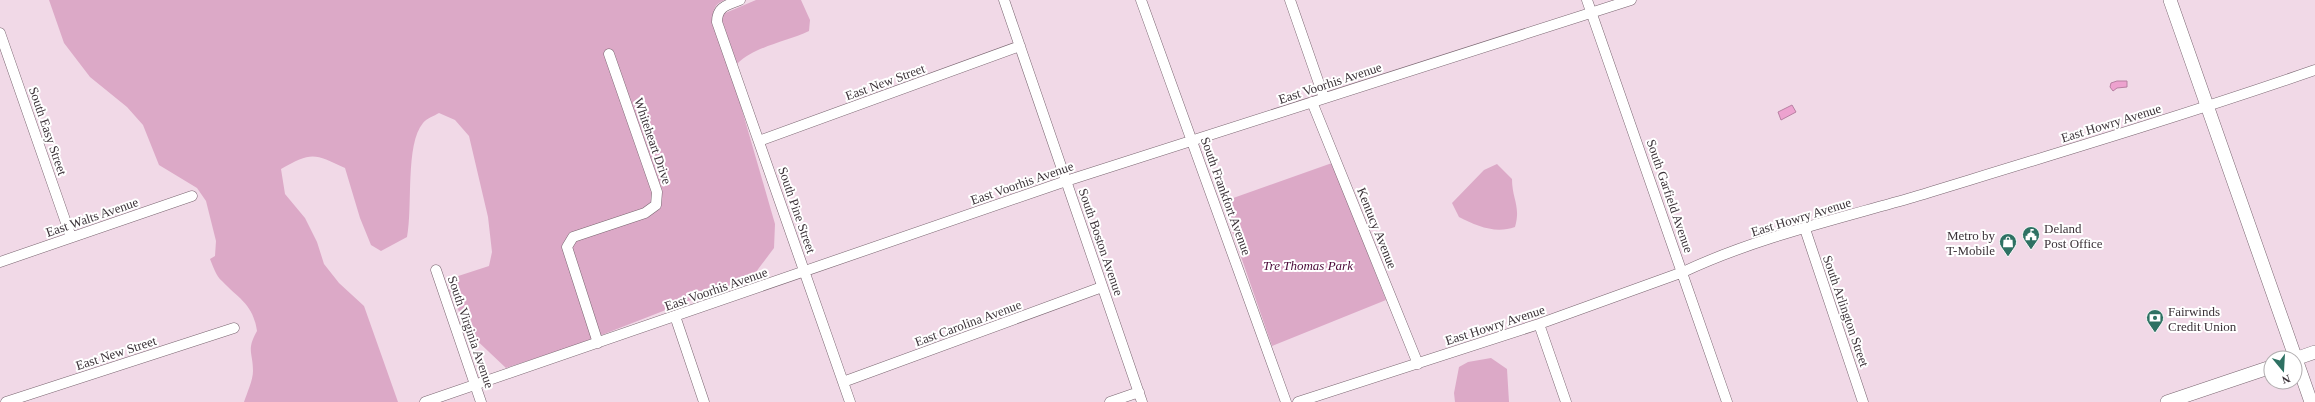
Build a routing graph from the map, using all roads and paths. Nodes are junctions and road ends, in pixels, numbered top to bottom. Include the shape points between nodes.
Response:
1 (740, 0) edge
2 (1004, 0) edge
3 (1141, 0) edge
4 (1290, 0) edge
5 (1587, 0) edge
6 (1631, 0) edge
7 (2170, 0) edge
8 (1592, 13) junction
9 (0, 33) edge
10 (1020, 46) junction
11 (609, 54) dead end
12 (2315, 70) edge
13 (1324, 98) junction
14 (1312, 102) junction
15 (2208, 107) junction
16 (1192, 140) junction
17 (759, 141) junction
18 (1066, 180) junction
19 (192, 196) dead end
20 (1805, 228) junction
21 (71, 238) junction
22 (0, 262) edge
23 (436, 270) dead end
24 (805, 272) junction
25 (1683, 272) junction
26 (1102, 287) junction
27 (675, 316) junction
28 (1539, 324) junction
29 (234, 328) dead end
30 (598, 343) junction
31 (2293, 350) edge
32 (2315, 352) edge
33 (2303, 356) edge
34 (1418, 364) junction
35 (2263, 370) edge
36 (2303, 379) edge
37 (843, 382) junction
38 (475, 385) junction
39 (1138, 392) junction
40 (6, 402) edge
41 (425, 402) edge
42 (481, 402) edge
43 (704, 402) edge
44 (850, 402) edge
45 (1110, 402) edge
46 (1142, 402) edge
47 (1286, 402) edge
48 (1298, 402) edge
49 (1566, 402) edge
50 (1727, 402) edge
51 (1863, 402) edge
52 (2167, 402) edge
53 (2311, 402) edge

1 - 17 street, South Pine Street via 723,6 717,14 719,27
2 - 10 street, South Boston Avenue
3 - 16 street, South Frankfort Avenue
4 - 13 street
5 - 8 street, South Garfield Avenue
6 - 8 street, East Voorhis Avenue
7 - 15 main road
8 - 13 street, East Voorhis Avenue
8 - 25 street, South Garfield Avenue
9 - 21 street, South Easy Street
10 - 17 street, East New Street
10 - 18 street, South Boston Avenue
11 - 30 street, Whiteheart Drive via 657,192 656,205 645,213 573,237 567,247
12 - 15 street, East Howry Avenue
13 - 14 street, East Voorhis Avenue
14 - 16 street, East Voorhis Avenue
14 - 34 street, Kentucy Avenue
15 - 20 street, East Howry Avenue
15 - 31 main road
16 - 18 street, East Voorhis Avenue
16 - 47 street, South Frankfort Avenue
17 - 24 street, South Pine Street
18 - 24 street, East Voorhis Avenue
18 - 26 street, South Boston Avenue
19 - 21 street, East Walts Avenue
20 - 25 street, East Howry Avenue via 1706,261
20 - 51 street, South Arlington Street
21 - 22 street, East Walts Avenue
23 - 38 street, South Virginia Avenue
24 - 27 street, East Voorhis Avenue
24 - 37 street, South Pine Street
25 - 28 street, East Howry Avenue
25 - 50 street, South Garfield Avenue
26 - 37 street, East Carolina Avenue
26 - 39 street, South Boston Avenue
27 - 30 street, East Voorhis Avenue
27 - 43 street
28 - 34 street, East Howry Avenue
28 - 49 street
29 - 40 street, East New Street
30 - 38 street, East Voorhis Avenue
32 - 33 main road
34 - 48 street, East Howry Avenue
35 - 52 main road
36 - 53 main road
37 - 44 street, South Pine Street
38 - 41 street, East Voorhis Avenue
38 - 42 street, South Virginia Avenue
39 - 45 street
39 - 46 street, South Boston Avenue

